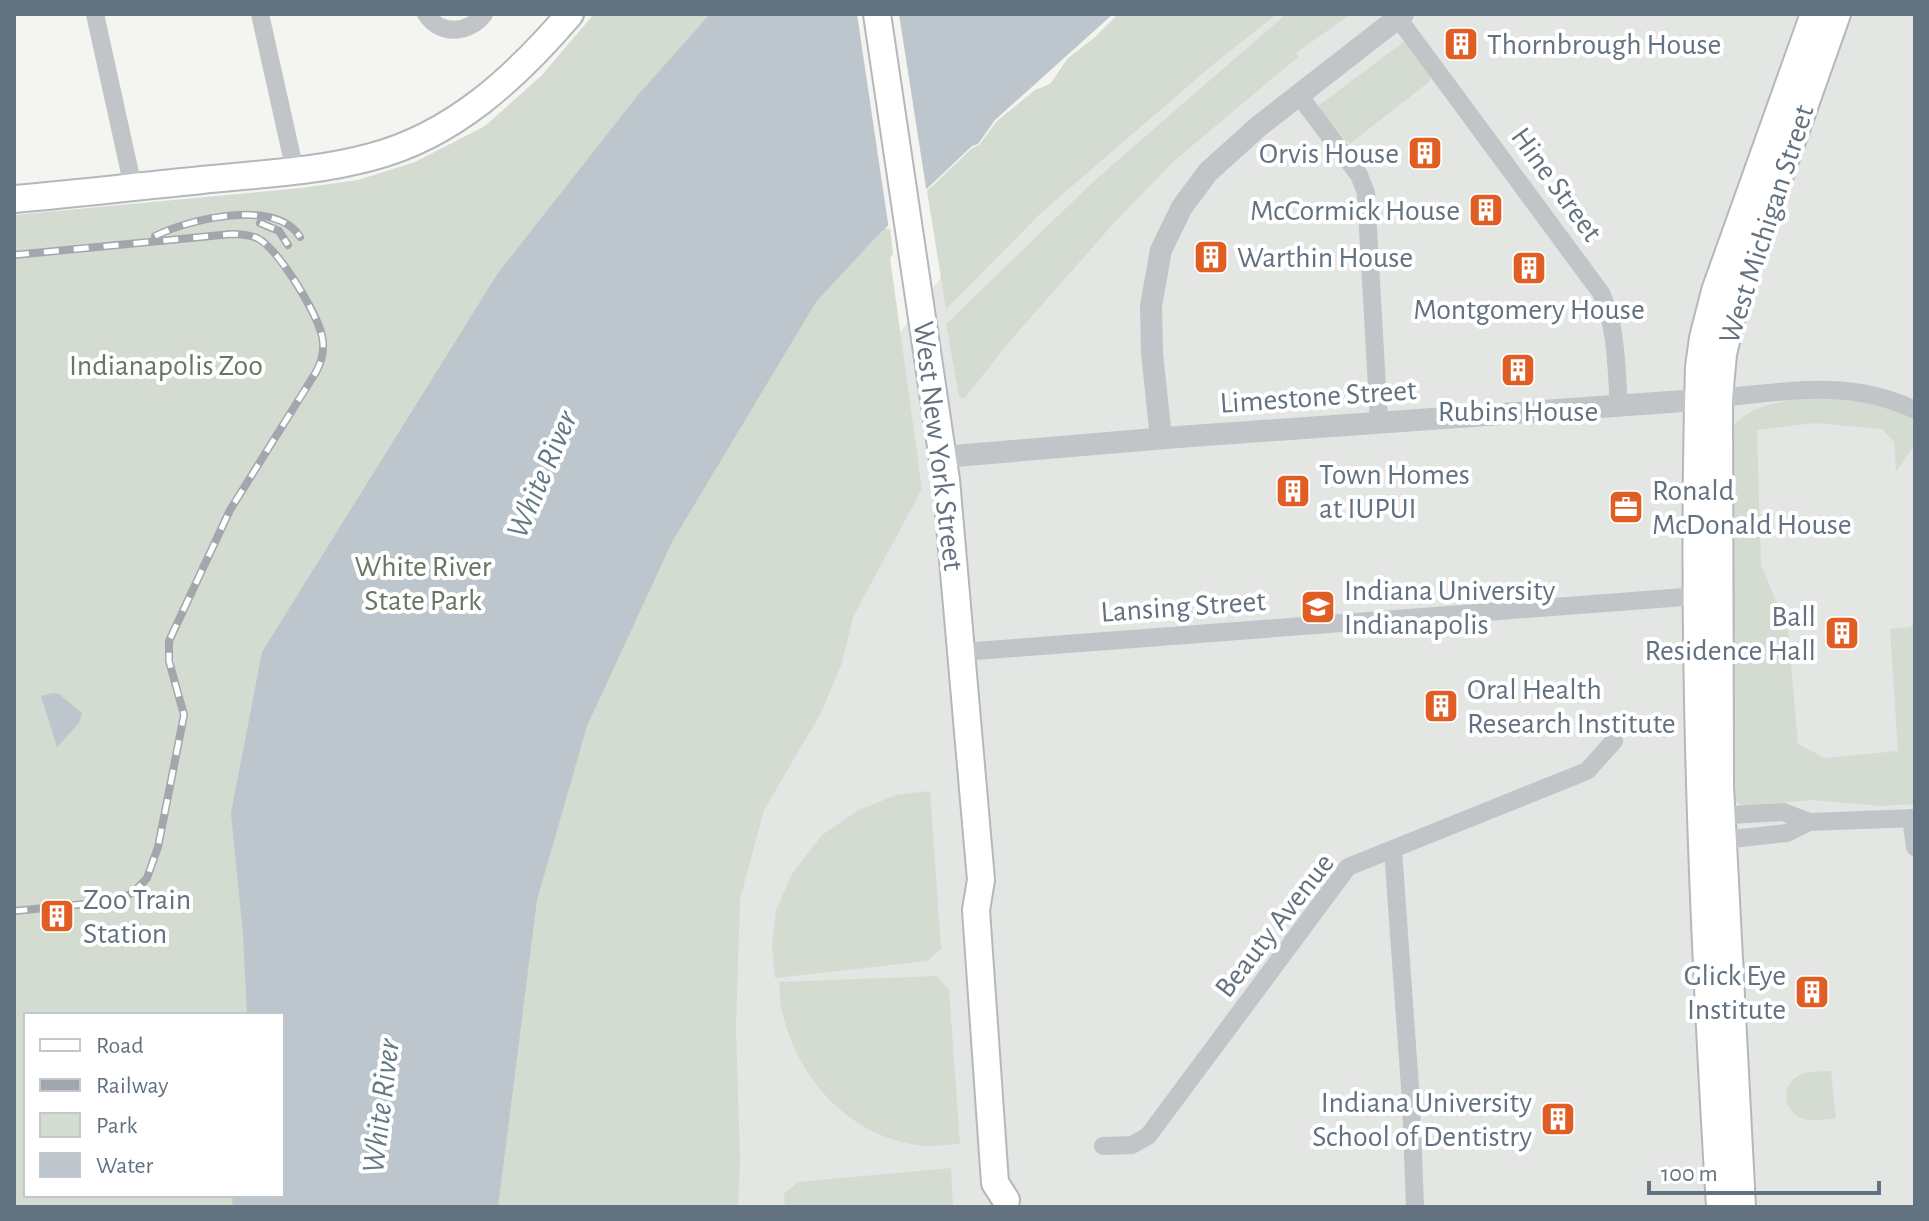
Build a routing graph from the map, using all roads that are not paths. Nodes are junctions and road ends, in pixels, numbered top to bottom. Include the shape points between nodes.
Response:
1 (95, 14) edge
2 (260, 14) edge
3 (426, 14) edge
4 (484, 14) edge
5 (570, 14) edge
6 (877, 14) edge
7 (1814, 14) edge
8 (1837, 14) edge
9 (1401, 16) edge
10 (1298, 94) junction
11 (295, 171) junction
12 (133, 187) junction
13 (14, 199) edge
14 (1708, 399) junction
15 (1619, 405) junction
16 (1915, 410) edge
17 (1379, 422) junction
18 (1161, 438) junction
19 (943, 457) junction
20 (1697, 596) junction
21 (962, 652) junction
22 (1614, 741) dead end
23 (1913, 818) edge
24 (1711, 828) junction
25 (1915, 847) edge
26 (1393, 850) junction
27 (1103, 1146) dead end
28 (1006, 1204) edge
29 (1415, 1207) edge
30 (1720, 1207) edge
31 (1742, 1207) edge

1 - 12 street
2 - 11 street
3 - 4 street via 439,26 456,31 471,27
5 - 11 main road via 521,69 461,116 374,157
6 - 19 main road, West New York Street
7 - 14 main road, West Michigan Street via 1715,291 1703,338
8 - 14 main road, West Michigan Street via 1736,299
9 - 10 street
9 - 15 street, Hine Street via 1601,293 1613,336
10 - 17 street via 1359,175 1366,193
10 - 18 street via 1208,172 1167,235 1151,306
11 - 12 main road
12 - 13 main road
14 - 15 street, Limestone Street
14 - 16 street via 1837,388 1878,395
14 - 20 main road, West Michigan Street
14 - 24 main road, West Michigan Street via 1718,659
15 - 17 street, Limestone Street
17 - 18 street, Limestone Street
18 - 19 street, Limestone Street
19 - 21 main road, West New York Street
20 - 21 street, Lansing Street
20 - 24 main road, West Michigan Street
21 - 28 main road, West New York Street via 981,880 976,910 995,1183
22 - 26 street, Beauty Avenue via 1587,771
23 - 24 street via 1809,822 1783,812
23 - 25 street
24 - 30 main road, West Michigan Street
24 - 31 main road, West Michigan Street
26 - 27 street, Beauty Avenue via 1348,867 1148,1136 1132,1145
26 - 29 street

